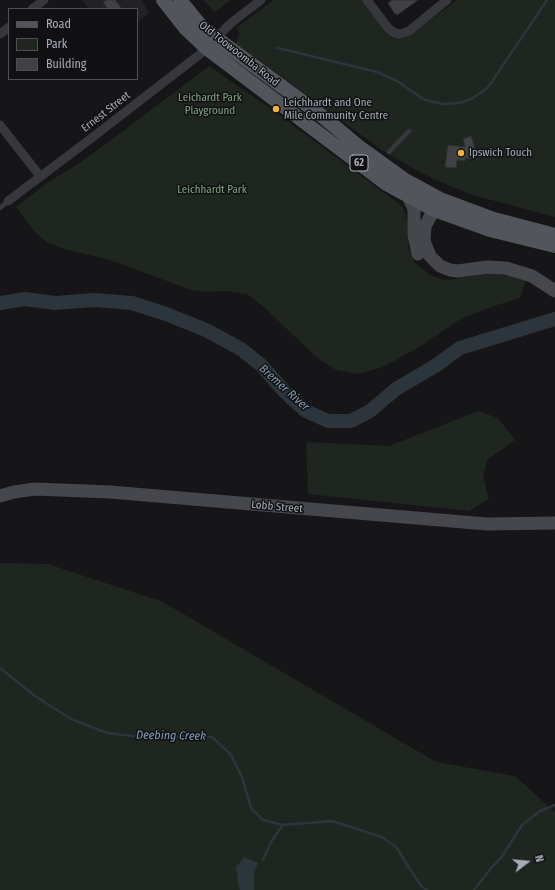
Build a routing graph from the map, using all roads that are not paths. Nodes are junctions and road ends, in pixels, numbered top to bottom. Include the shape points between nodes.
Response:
1 (44, 0) edge
2 (162, 0) edge
3 (180, 0) edge
4 (261, 0) edge
5 (367, 0) edge
6 (446, 0) edge
7 (33, 8) edge
8 (8, 28) edge
9 (0, 34) edge
10 (216, 38) junction
11 (206, 48) junction
12 (0, 125) edge
13 (409, 131) dead end
14 (389, 152) dead end
15 (40, 176) junction
16 (409, 198) junction
17 (8, 202) joint
18 (437, 204) junction
19 (0, 208) edge
20 (555, 235) edge
21 (555, 246) edge
22 (464, 271) junction
23 (555, 291) edge
24 (0, 496) edge
25 (555, 523) edge

1 - 7 street
2 - 11 main road, Old Toowoomba Road / 62
3 - 10 main road, Old Toowoomba Road / 62 via 201,26
4 - 10 street, Ernest Street
5 - 6 street via 388,28 398,34 409,31
8 - 9 street
10 - 11 street, Ernest Street
10 - 18 main road, Old Toowoomba Road / 62
11 - 15 street, Ernest Street
11 - 16 main road, Old Toowoomba Road / 62 via 385,183
12 - 15 street
13 - 14 lane
15 - 17 street, Ernest Street
16 - 18 main road, Old Toowoomba Road / 62
16 - 22 main road via 414,209 416,246 423,262 439,274
17 - 19 lane, Ernest Street
18 - 20 main road, Old Toowoomba Road / 62
18 - 21 main road, Old Toowoomba Road / 62 via 490,230
18 - 22 main road via 424,230 428,253 434,262 443,268
22 - 23 main road via 487,267 506,268 532,276
24 - 25 main road, Lobb Street via 35,489 110,492 487,524

